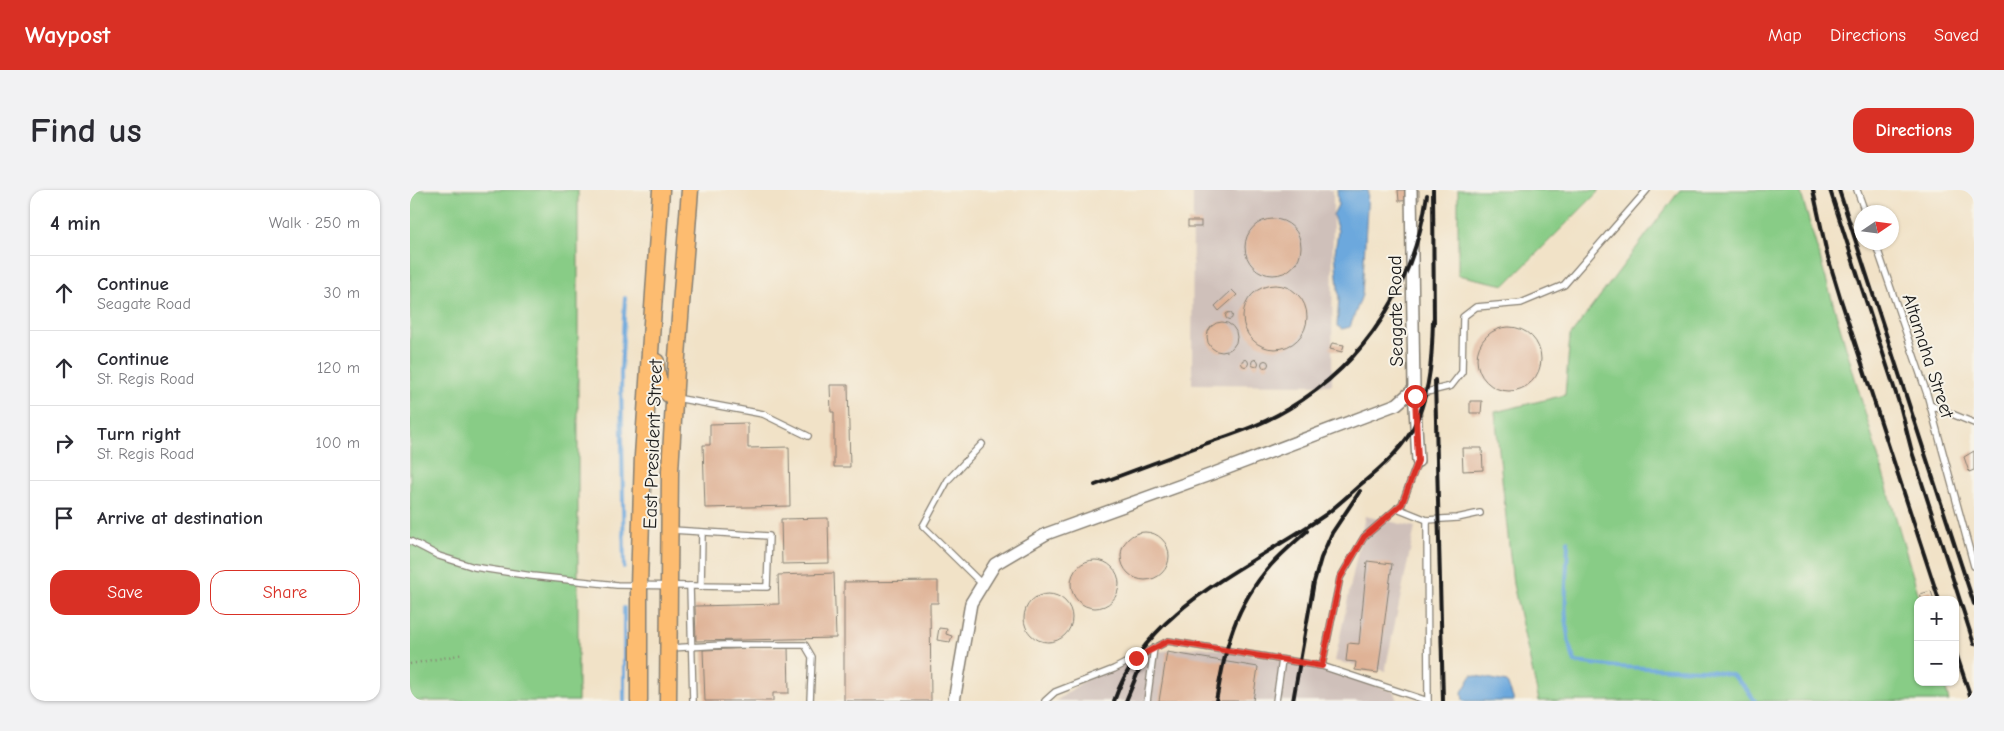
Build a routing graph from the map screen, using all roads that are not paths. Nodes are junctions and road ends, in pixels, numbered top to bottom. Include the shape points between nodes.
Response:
1 (661, 190) edge
2 (690, 190) edge
3 (1411, 190) edge
4 (1647, 190) edge
5 (1857, 190) edge
6 (1862, 205) edge
7 (1878, 250) edge
8 (654, 290) junction
9 (1415, 392) junction
10 (674, 397) junction
11 (1930, 405) junction
12 (1974, 423) edge
13 (808, 436) dead end
14 (982, 444) dead end
15 (1418, 461) joint
16 (1398, 508) junction
17 (1480, 513) dead end
18 (1427, 520) junction
19 (669, 530) junction
20 (702, 532) junction
21 (410, 541) edge
22 (1974, 566) edge
23 (982, 584) junction
24 (639, 585) junction
25 (668, 586) junction
26 (690, 586) junction
27 (701, 586) junction
28 (691, 646) junction
29 (668, 648) junction
30 (1154, 648) junction
31 (1282, 660) junction
32 (1322, 666) junction
33 (1428, 700) edge
34 (639, 701) edge
35 (668, 701) edge
36 (693, 701) edge
37 (810, 701) edge
38 (954, 701) edge
39 (1045, 701) edge
40 (1147, 701) edge
41 (1276, 701) edge

1 - 8 main road, East President Street
2 - 10 main road, East President Street
3 - 9 street, Seagate Road
4 - 9 lane via 1564,285 1521,302 1476,307 1463,316 1462,372 1451,386
5 - 6 lane
7 - 11 lane, Altamaha Street
8 - 10 main road via 656,373 663,390
8 - 24 main road, East President Street via 643,456
9 - 15 street, Seagate Road
9 - 23 street via 1397,404 1046,534 995,564
10 - 13 lane via 764,414
10 - 19 main road, East President Street
11 - 12 lane
11 - 22 lane, Altamaha Street
14 - 23 lane via 948,480 924,526
15 - 16 lane
16 - 18 lane
16 - 32 lane via 1364,537 1340,578
17 - 18 lane
18 - 33 lane
19 - 20 lane
19 - 25 main road, East President Street
20 - 27 lane
20 - 27 lane via 769,536 767,587
21 - 24 lane via 439,556 474,567 570,581
23 - 38 street via 971,603
24 - 25 lane
24 - 34 main road, East President Street
25 - 26 lane
25 - 29 main road, East President Street
26 - 27 lane
26 - 28 lane
28 - 29 lane
28 - 36 lane
28 - 37 lane via 805,645 812,657
29 - 35 main road, East President Street
30 - 31 lane via 1168,641
30 - 39 lane via 1114,669 1055,692
30 - 40 lane
31 - 32 lane
31 - 41 lane
32 - 33 lane

